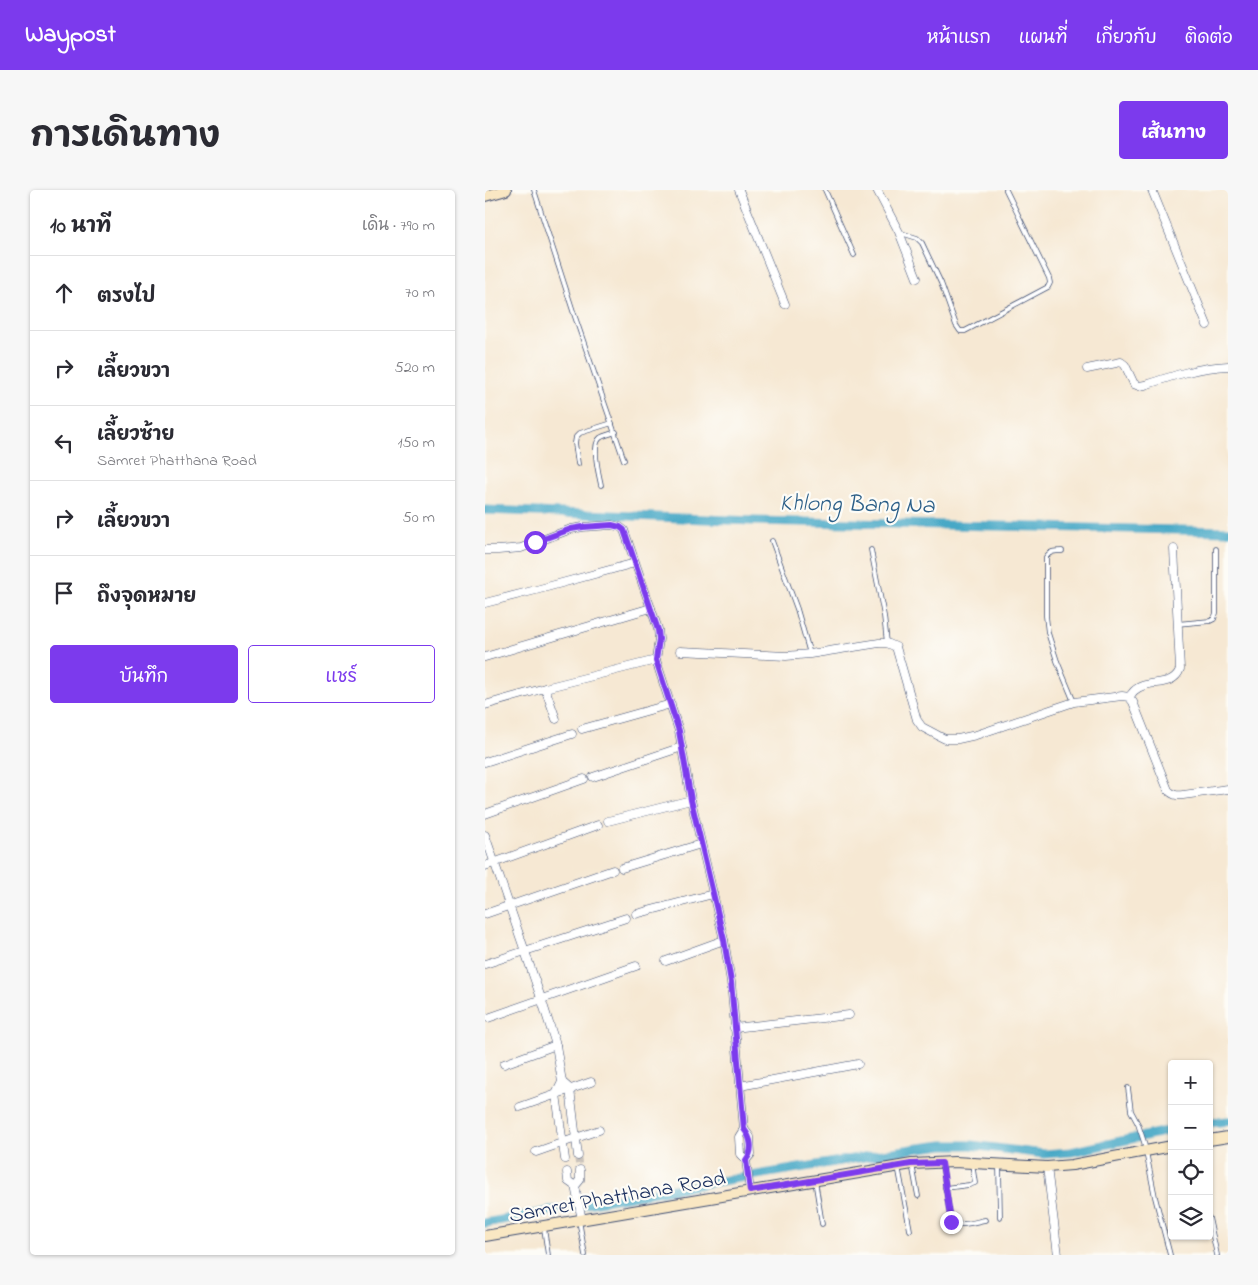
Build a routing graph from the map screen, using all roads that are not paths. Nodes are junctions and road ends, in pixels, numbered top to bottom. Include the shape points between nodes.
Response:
1 (503, 190) edge
2 (534, 190) edge
3 (739, 190) edge
4 (825, 190) edge
5 (877, 190) edge
6 (1006, 190) edge
7 (1152, 190) edge
8 (485, 196) edge
9 (899, 232) junction
10 (854, 255) dead end
11 (917, 278) dead end
12 (785, 304) dead end
13 (1207, 324) dead end
14 (1228, 366) edge
15 (1087, 368) dead end
16 (612, 423) junction
17 (615, 432) junction
18 (624, 460) dead end
19 (578, 464) dead end
20 (601, 486) dead end
21 (772, 541) dead end
22 (1174, 549) dead end
23 (1216, 549) dead end
24 (485, 550) edge
25 (871, 550) dead end
26 (1062, 551) dead end
27 (635, 563) junction
28 (485, 603) edge
29 (651, 608) junction
30 (1177, 624) junction
31 (887, 643) junction
32 (680, 651) dead end
33 (810, 654) junction
34 (485, 657) edge
35 (656, 660) junction
36 (545, 688) junction
37 (1129, 698) junction
38 (1074, 702) junction
39 (671, 704) junction
40 (485, 705) edge
41 (556, 719) dead end
42 (582, 729) dead end
43 (572, 734) dead end
44 (682, 747) junction
45 (485, 762) edge
46 (593, 777) dead end
47 (584, 779) dead end
48 (1228, 789) edge
49 (691, 800) junction
50 (485, 814) edge
51 (608, 821) dead end
52 (598, 826) dead end
53 (485, 834) edge
54 (701, 844) junction
55 (494, 862) junction
56 (485, 866) edge
57 (622, 868) dead end
58 (613, 870) dead end
59 (713, 894) junction
60 (509, 907) junction
61 (485, 914) edge
62 (636, 914) dead end
63 (627, 918) dead end
64 (724, 940) junction
65 (525, 951) junction
66 (666, 961) dead end
67 (485, 964) edge
68 (636, 966) dead end
69 (541, 998) junction
70 (849, 1015) dead end
71 (488, 1018) dead end
72 (734, 1028) junction
73 (556, 1045) junction
74 (504, 1064) dead end
75 (858, 1064) dead end
76 (562, 1082) junction
77 (591, 1082) dead end
78 (740, 1086) junction
79 (1128, 1088) dead end
80 (570, 1089) junction
81 (556, 1094) junction
82 (520, 1107) dead end
83 (599, 1130) dead end
84 (576, 1137) junction
85 (1228, 1137) edge
86 (1213, 1139) edge
87 (563, 1142) junction
88 (1145, 1146) junction
89 (1168, 1146) edge
90 (536, 1152) dead end
91 (578, 1156) tunnel mouth
92 (565, 1159) dead end
93 (942, 1163) junction
94 (972, 1163) junction
95 (911, 1164) junction
96 (999, 1165) junction
97 (898, 1166) junction
98 (1047, 1167) junction
99 (580, 1170) tunnel mouth
100 (567, 1172) dead end
101 (815, 1180) junction
102 (576, 1188) junction
103 (945, 1188) junction
104 (750, 1191) junction
105 (918, 1196) dead end
106 (1000, 1217) dead end
107 (581, 1220) junction
108 (985, 1220) dead end
109 (823, 1224) dead end
110 (543, 1226) junction
111 (910, 1230) dead end
112 (485, 1236) edge
113 (1213, 1236) edge
114 (548, 1255) edge
115 (585, 1255) edge
116 (1058, 1255) edge
117 (1170, 1255) edge
118 (1217, 1255) edge

1 - 8 street
2 - 16 lane
3 - 12 street
4 - 10 lane
5 - 9 street
6 - 9 lane via 1049,283 965,331 955,325 941,283 922,243
7 - 13 street
9 - 11 street
14 - 15 street via 1181,373 1139,386 1134,384 1121,362
16 - 17 lane
16 - 19 lane via 576,437
17 - 18 lane
17 - 20 lane via 597,442 595,452
21 - 33 lane
22 - 30 street
23 - 30 lane via 1214,619
24 - 27 street via 521,548 571,529 612,525 624,530
25 - 31 lane via 885,616
26 - 38 lane via 1049,553 1046,557 1046,616 1051,645
27 - 28 street
27 - 29 street
29 - 34 street
29 - 35 street via 659,639
30 - 37 street via 1178,676 1137,688
31 - 33 street
31 - 38 street via 895,647 917,720 922,727 945,739 976,735
32 - 33 street via 786,656
35 - 36 street
35 - 39 street
36 - 40 street
36 - 41 street
37 - 38 street via 1122,696
37 - 48 street via 1171,794 1177,796
39 - 42 street
39 - 44 street
43 - 45 street
44 - 46 street
44 - 49 street
47 - 50 street
49 - 51 street
49 - 54 street
52 - 55 street
53 - 55 street
54 - 57 street
54 - 59 street
55 - 56 street
55 - 60 street
58 - 60 street
59 - 62 street
59 - 64 street
60 - 61 street
60 - 65 street
63 - 65 street
64 - 66 street
64 - 72 street
65 - 67 street
65 - 69 street
68 - 69 street
69 - 71 street
69 - 73 street
70 - 72 street
72 - 78 street
73 - 74 street
73 - 76 street
75 - 78 street
76 - 80 street
76 - 81 street
77 - 80 street
78 - 104 street via 744,1129 750,1136 751,1154 747,1163
79 - 88 lane via 1131,1111
80 - 81 street
80 - 84 street
81 - 82 street
81 - 87 street
83 - 84 street
84 - 87 street
84 - 91 street
85 - 86 street
87 - 90 street
87 - 92 street
88 - 89 street, Samret Phatthana Road
88 - 98 street, Samret Phatthana Road via 1072,1165
88 - 117 lane
93 - 94 street, Samret Phatthana Road
93 - 95 street, Samret Phatthana Road
93 - 103 lane
94 - 96 street, Samret Phatthana Road
94 - 103 lane via 975,1183
95 - 97 street, Samret Phatthana Road
95 - 105 lane
96 - 98 street, Samret Phatthana Road
96 - 106 lane
97 - 101 street, Samret Phatthana Road
97 - 111 lane
98 - 116 street
99 - 102 street via 581,1180
100 - 102 street via 568,1181
101 - 104 street, Samret Phatthana Road
101 - 109 lane
102 - 107 street
103 - 108 lane via 951,1222 961,1224
104 - 107 street, Samret Phatthana Road
107 - 110 street, Samret Phatthana Road
107 - 115 lane
110 - 112 street, Samret Phatthana Road
110 - 114 lane
113 - 118 lane

